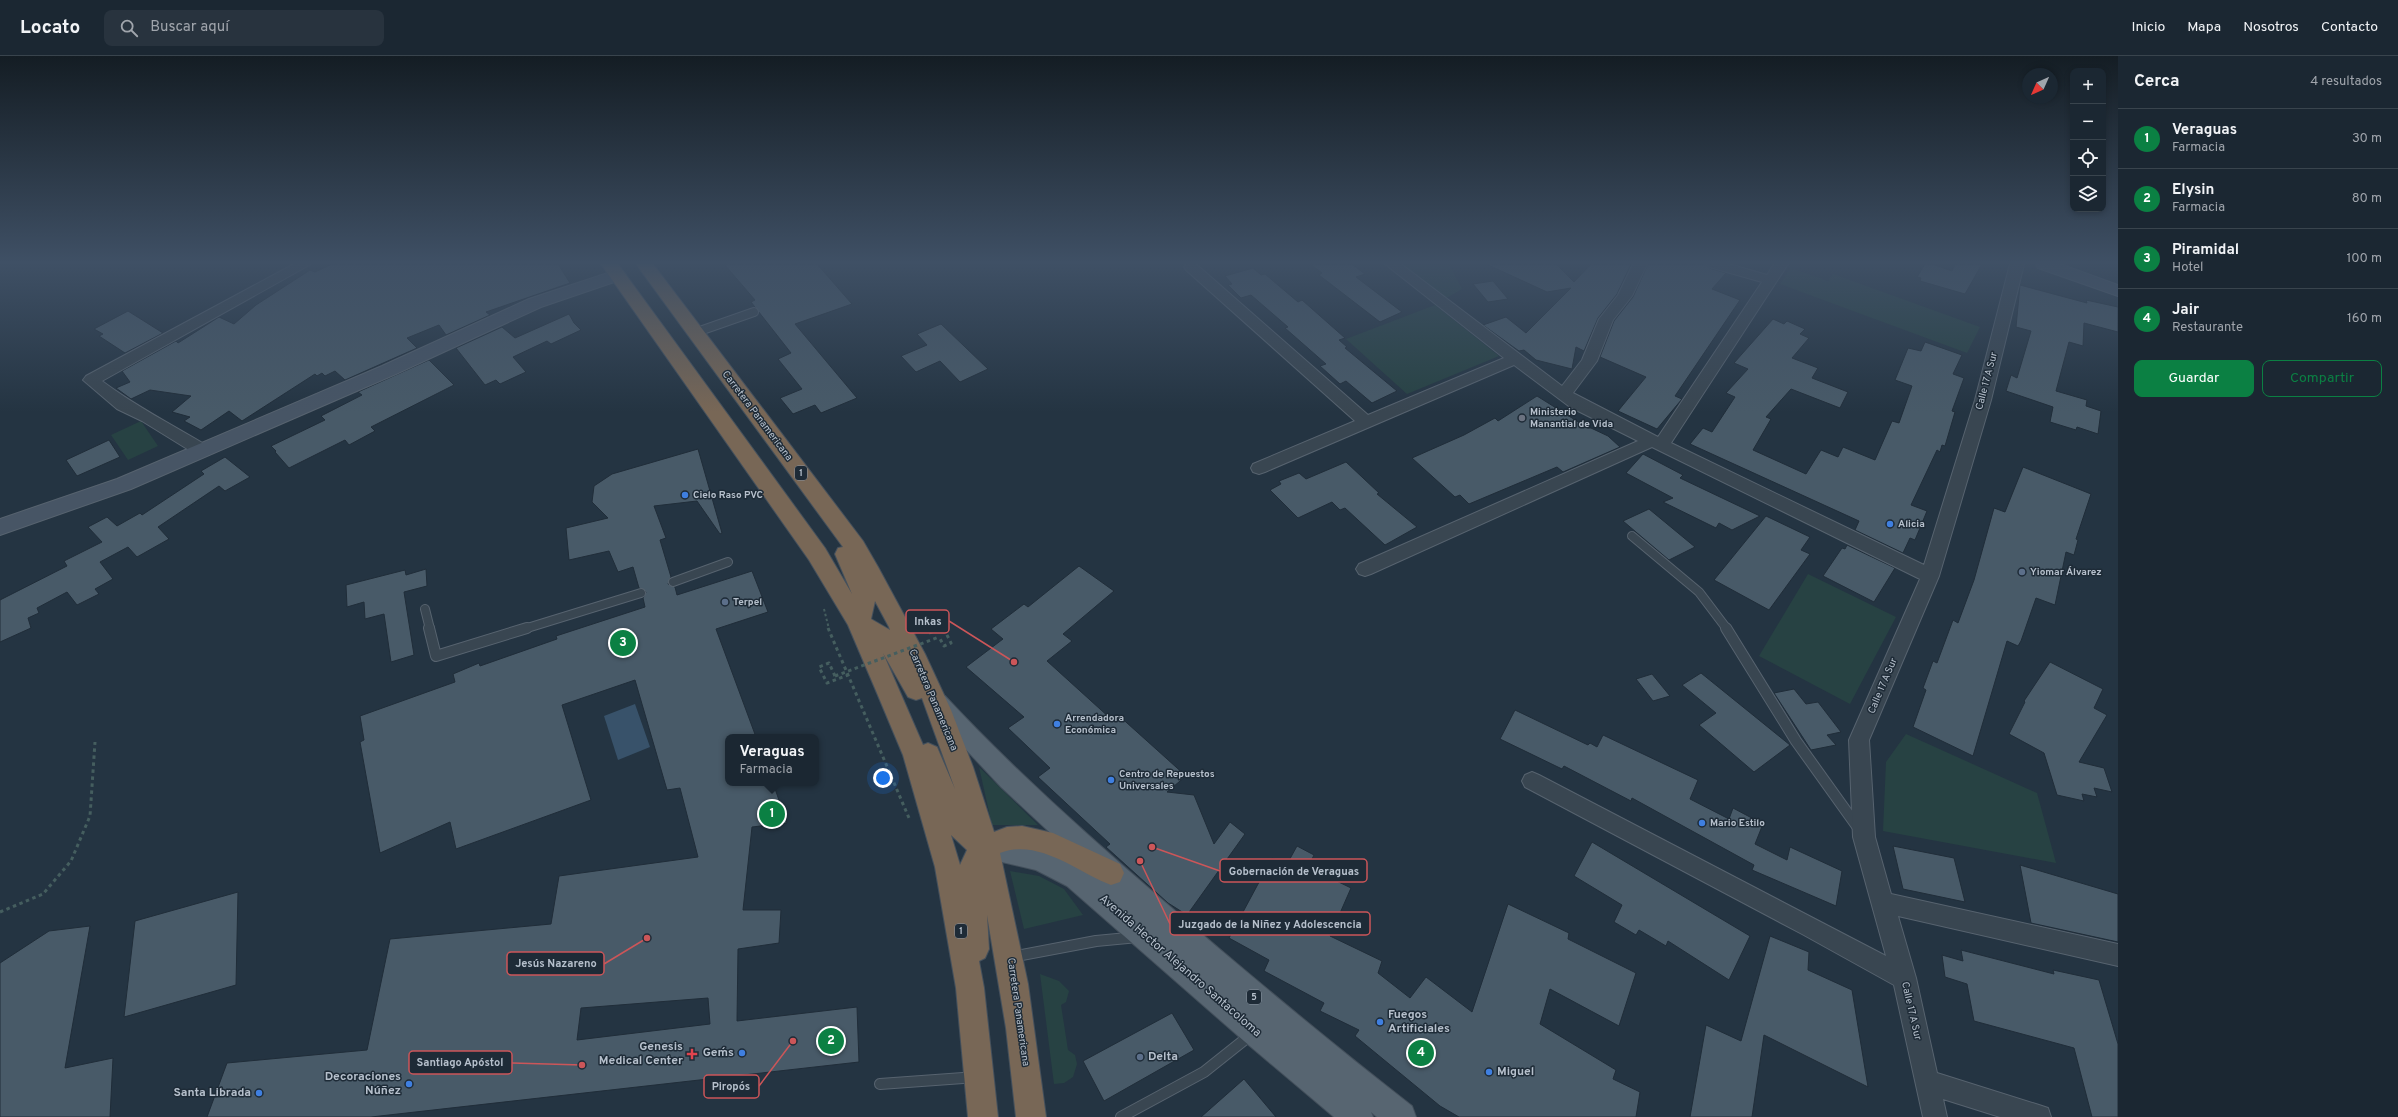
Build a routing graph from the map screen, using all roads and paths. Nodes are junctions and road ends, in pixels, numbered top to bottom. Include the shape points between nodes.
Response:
1 (214, 314) edge
2 (511, 314) edge
3 (648, 314) edge
4 (667, 314) edge
5 (680, 314) edge
6 (750, 314) edge
7 (1244, 314) edge
8 (1455, 314) edge
9 (1611, 314) edge
10 (1747, 314) edge
11 (2005, 314) edge
12 (694, 333) junction
13 (1515, 360) junction
14 (715, 361) junction
15 (1564, 394) junction
16 (1366, 422) junction
17 (1656, 443) junction
18 (203, 451) junction
19 (1259, 468) dead end
20 (822, 500) junction
21 (0, 527) edge
22 (1632, 536) dead end
23 (728, 562) dead end
24 (1365, 569) dead end
25 (1930, 576) junction
26 (673, 582) dead end
27 (641, 593) dead end
28 (822, 604) dead end
29 (425, 609) dead end
30 (858, 623) junction
31 (929, 633) dead end
32 (848, 676) junction
33 (889, 693) junction
34 (932, 698) junction
35 (947, 731) junction
36 (95, 742) dead end
37 (1532, 781) dead end
38 (909, 819) dead end
39 (1864, 837) junction
40 (985, 848) junction
41 (1111, 873) junction
42 (1882, 902) junction
43 (0, 912) edge
44 (1146, 936) junction
45 (2118, 955) edge
46 (1010, 958) junction
47 (1904, 978) junction
48 (970, 988) junction
49 (1254, 1031) junction
50 (980, 1076) junction
51 (1928, 1082) junction
52 (880, 1084) dead end
53 (983, 1117) edge
54 (1031, 1117) edge
55 (1121, 1117) edge
56 (1358, 1117) edge
57 (1402, 1117) edge
58 (1935, 1117) edge
59 (2039, 1117) edge

1 - 18 street via 92,380 123,405 148,417
2 - 18 street
3 - 30 highway, 1 via 817,554
4 - 14 highway
5 - 12 highway, Carretera Panamericana / 1
6 - 12 lane
7 - 16 street
8 - 13 street
9 - 15 street via 1589,360
10 - 17 street
11 - 25 street, Calle 17 A Sur via 1983,400
12 - 14 highway, Carretera Panamericana / 1
13 - 15 street
13 - 16 street
14 - 20 highway, Carretera Panamericana / 1
15 - 17 street via 1576,403
16 - 19 street
17 - 24 street
17 - 25 street
18 - 21 street via 124,484
20 - 30 highway via 864,595 865,607
20 - 34 highway, Carretera Panamericana / 1 via 886,597 911,647
22 - 39 lane via 1699,592 1728,630 1796,741
23 - 26 lane
25 - 39 street, Calle 17 A Sur via 1859,740
27 - 29 lane via 436,656
28 - 32 path via 831,636
30 - 33 highway, 1
30 - 35 highway via 875,629 887,640 921,699
31 - 32 path, bridge via 940,628 951,643 944,646 939,637 835,676 829,663 819,667 827,683
32 - 38 path
33 - 40 highway via 917,729 957,822 968,836
33 - 48 highway, 1 via 916,755 938,832 956,906
34 - 35 highway, Carretera Panamericana / 1
34 - 41 main road, 5 via 1010,782
35 - 40 highway, Carretera Panamericana / 1 via 974,807
36 - 43 path via 90,816 71,861 43,894
37 - 47 street
39 - 42 street, Calle 17 A Sur
40 - 41 highway via 1010,839 1036,840 1058,846
40 - 44 main road, Avenida Hector Alejandro Santacoloma via 1034,855 1068,870
40 - 46 highway, Carretera Panamericana / 1
40 - 48 highway via 976,860 972,873 975,942
41 - 57 main road, 5 via 1273,1013
42 - 45 street
42 - 47 street, Calle 17 A Sur
44 - 46 lane via 1096,941
44 - 49 main road, Avenida Hector Alejandro Santacoloma
46 - 54 highway, Carretera Panamericana / 1
47 - 51 street, Calle 17 A Sur
48 - 50 highway, 1
49 - 55 lane via 1204,1072
49 - 56 main road, Avenida Hector Alejandro Santacoloma
50 - 52 lane
50 - 53 highway, 1
51 - 58 street, Calle 17 A Sur
51 - 59 street

